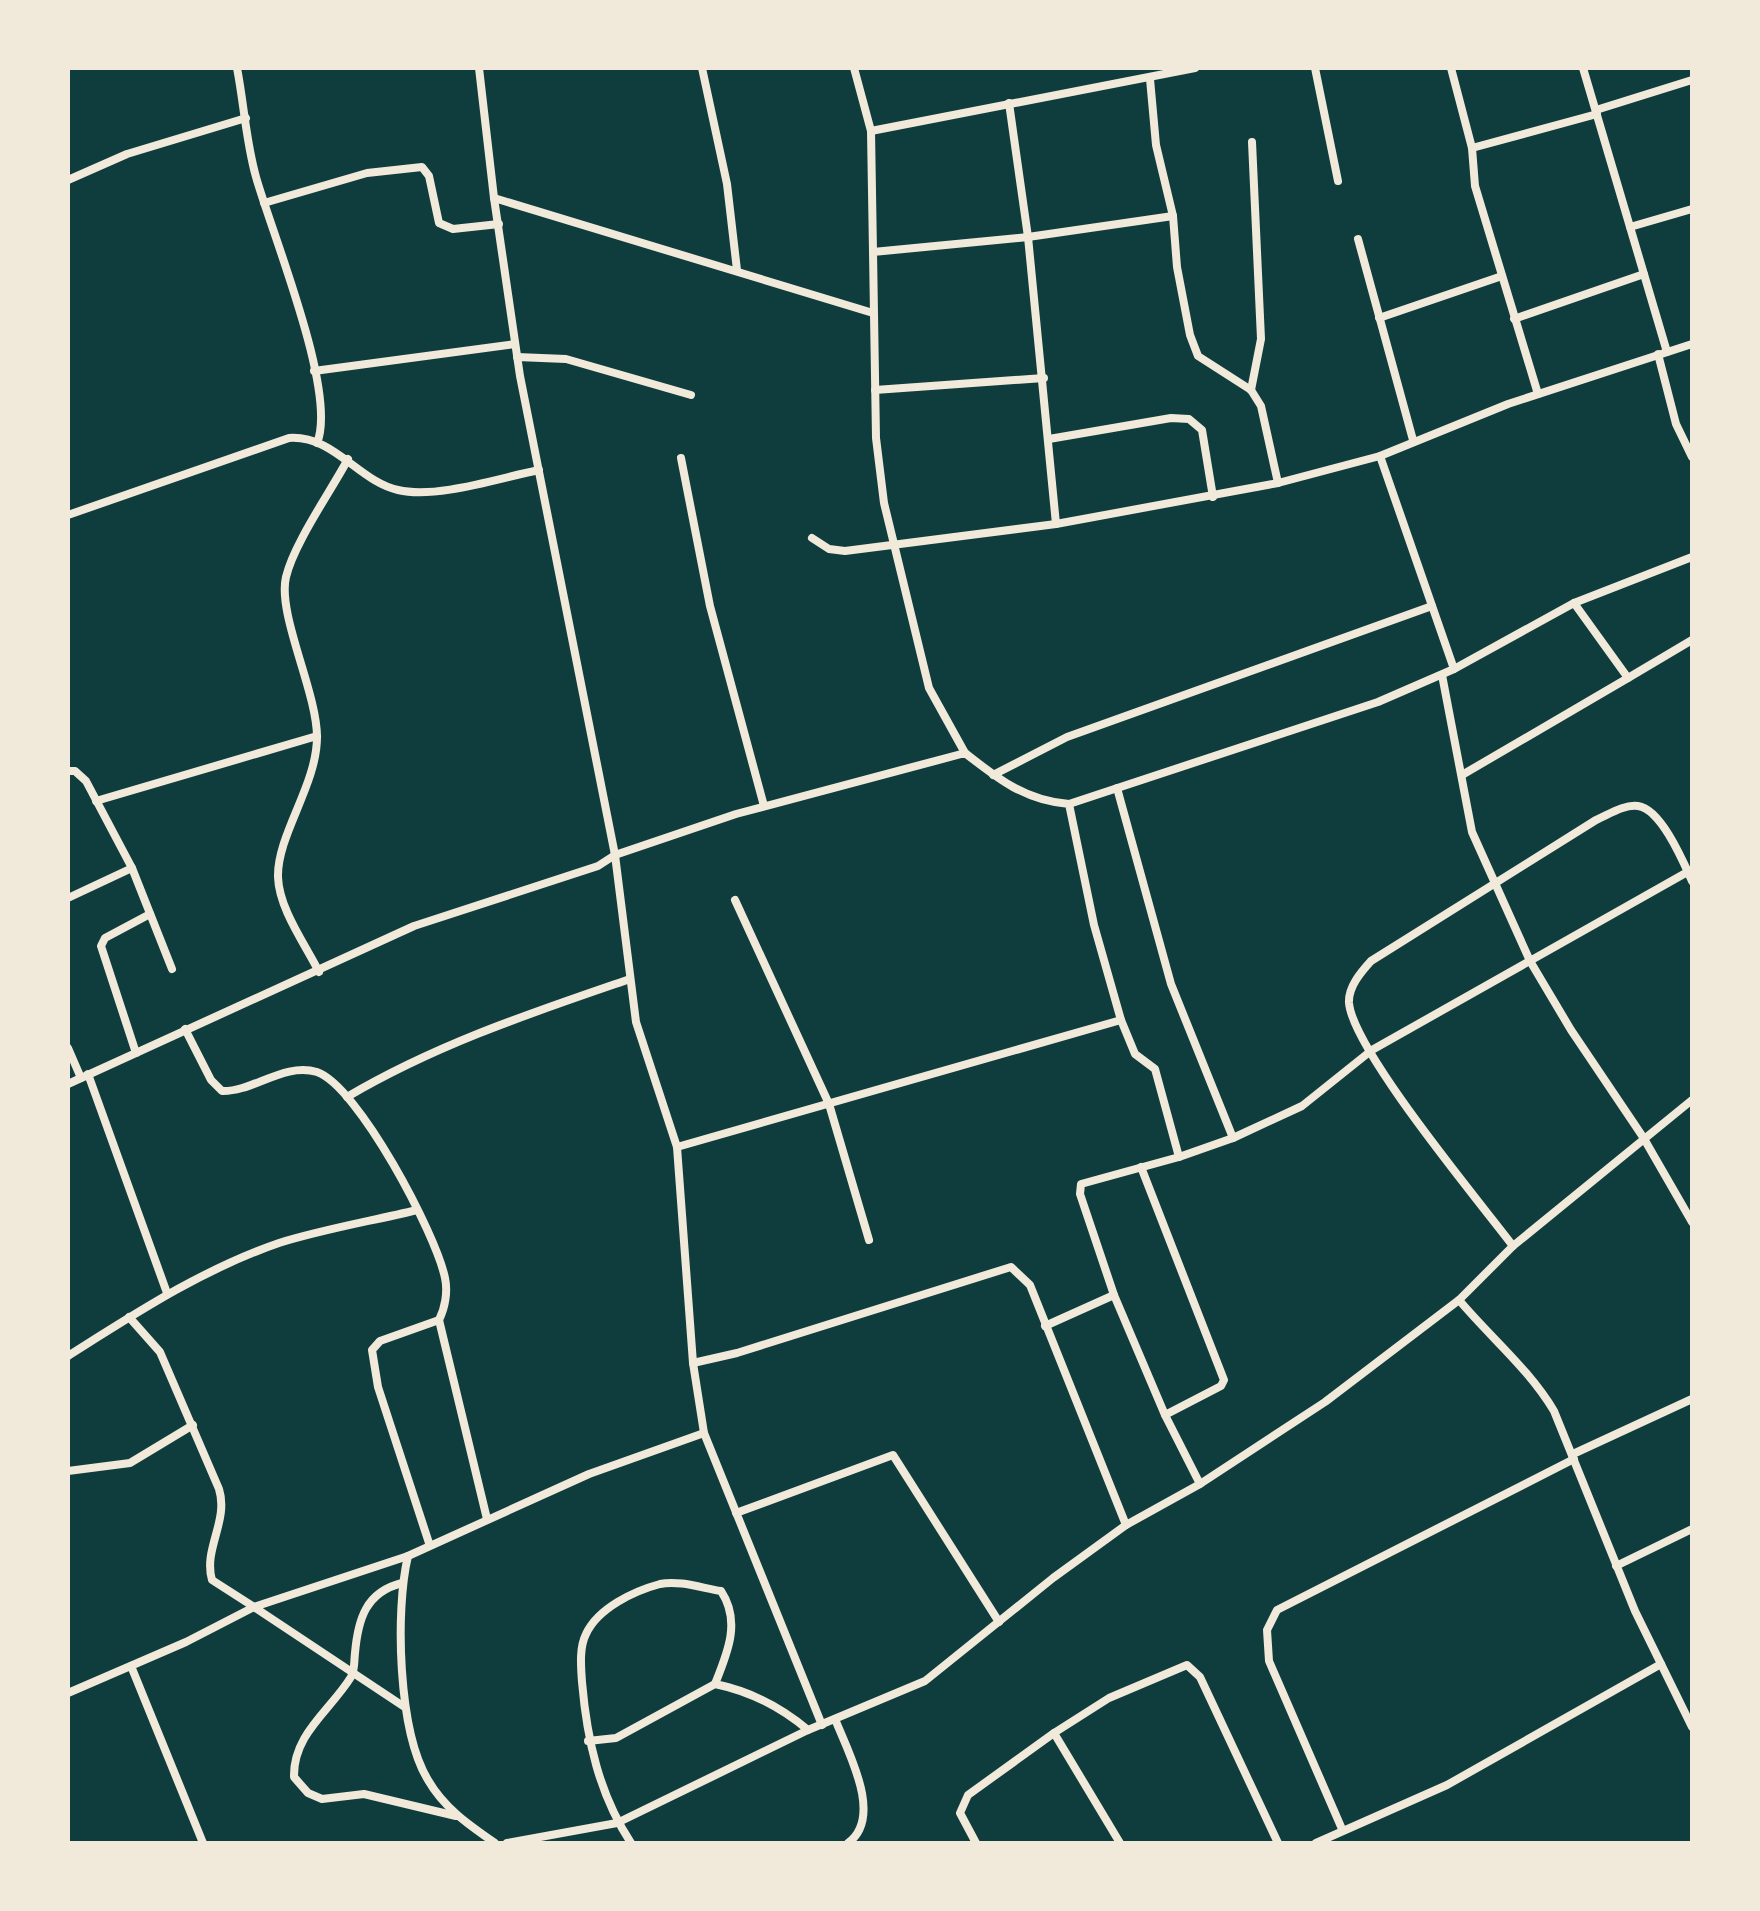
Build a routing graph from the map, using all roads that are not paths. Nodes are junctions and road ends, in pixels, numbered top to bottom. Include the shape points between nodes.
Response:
1 (237, 68) edge
2 (479, 68) edge
3 (702, 68) edge
4 (854, 68) edge
5 (1195, 68) edge
6 (1315, 68) edge
7 (1451, 68) edge
8 (1583, 68) edge
9 (1174, 70) edge
10 (1150, 79) junction
11 (1692, 80) edge
12 (1009, 103) junction
13 (1596, 112) junction
14 (246, 118) junction
15 (871, 131) junction
16 (1252, 142) dead end
17 (1472, 148) junction
18 (68, 180) edge
19 (1338, 181) dead end
20 (494, 198) junction
21 (264, 203) junction
22 (1692, 209) edge
23 (1173, 216) junction
24 (499, 224) junction
25 (1630, 227) junction
26 (1028, 237) junction
27 (1358, 239) dead end
28 (873, 252) junction
29 (737, 270) junction
30 (1644, 274) junction
31 (1502, 276) junction
32 (873, 313) junction
33 (1379, 318) junction
34 (1514, 319) junction
35 (515, 344) junction
36 (1692, 344) edge
37 (1662, 353) junction
38 (517, 357) junction
39 (314, 371) junction
40 (1044, 378) junction
41 (875, 390) junction
42 (1251, 390) junction
43 (1538, 394) junction
44 (691, 395) dead end
45 (1049, 439) junction
46 (1413, 440) junction
47 (317, 443) junction
48 (1380, 456) junction
49 (1692, 457) edge
50 (681, 458) dead end
51 (348, 459) junction
52 (539, 470) junction
53 (1278, 483) junction
54 (1213, 497) junction
55 (68, 515) edge
56 (1056, 524) junction
57 (812, 538) dead end
58 (895, 542) junction
59 (1692, 557) edge
60 (1574, 603) junction
61 (1432, 606) junction
62 (1692, 640) edge
63 (1454, 669) junction
64 (1442, 675) junction
65 (1628, 678) junction
66 (317, 736) junction
67 (965, 753) junction
68 (68, 771) edge
69 (993, 775) junction
70 (1462, 775) junction
71 (1117, 788) junction
72 (96, 801) junction
73 (1069, 804) junction
74 (764, 806) junction
75 (615, 855) junction
76 (132, 868) junction
77 (1691, 874) edge
78 (1495, 882) junction
79 (68, 898) edge
80 (735, 900) dead end
81 (150, 914) junction
82 (1530, 961) junction
83 (172, 969) dead end
84 (319, 972) junction
85 (630, 979) junction
86 (1121, 1020) junction
87 (185, 1029) junction
88 (68, 1048) edge
89 (1372, 1050) junction
90 (136, 1053) junction
91 (84, 1076) junction
92 (68, 1084) edge
93 (347, 1097) junction
94 (1692, 1100) edge
95 (829, 1104) junction
96 (1643, 1137) junction
97 (1233, 1138) junction
98 (677, 1147) junction
99 (1179, 1157) junction
100 (1141, 1167) junction
101 (417, 1210) junction
102 (1692, 1222) edge
103 (869, 1240) dead end
104 (1513, 1246) junction
105 (167, 1293) junction
106 (1114, 1295) junction
107 (1459, 1300) junction
108 (129, 1317) junction
109 (439, 1320) junction
110 (1045, 1326) junction
111 (68, 1356) edge
112 (693, 1363) junction
113 (1692, 1399) edge
114 (1165, 1415) junction
115 (193, 1425) junction
116 (704, 1433) junction
117 (1574, 1456) junction
118 (68, 1471) edge
119 (1200, 1484) junction
120 (736, 1513) junction
121 (487, 1519) junction
122 (1126, 1525) junction
123 (1692, 1529) edge
124 (429, 1543) junction
125 (408, 1556) junction
126 (1616, 1566) junction
127 (402, 1583) junction
128 (254, 1607) junction
129 (999, 1622) junction
130 (1661, 1664) junction
131 (131, 1666) junction
132 (353, 1674) junction
133 (715, 1684) junction
134 (68, 1693) edge
135 (403, 1706) junction
136 (835, 1719) junction
137 (822, 1725) junction
138 (1692, 1727) edge
139 (808, 1730) junction
140 (1054, 1733) junction
141 (588, 1741) junction
142 (456, 1816) junction
143 (617, 1823) junction
144 (1342, 1829) junction
145 (203, 1843) edge
146 (495, 1843) edge
147 (507, 1843) edge
148 (631, 1843) edge
149 (848, 1843) edge
150 (976, 1843) edge
151 (1120, 1843) edge
152 (1278, 1843) edge
153 (1316, 1843) edge

1 - 14 street
2 - 20 street
3 - 29 street via 727,184
4 - 15 street
5 - 9 street
6 - 19 street
7 - 17 street
8 - 13 street
9 - 10 street
10 - 12 street
10 - 23 street via 1156,145
11 - 13 street
12 - 15 street
12 - 26 street
13 - 17 street
13 - 25 street
14 - 18 street via 127,154
14 - 21 street
15 - 28 street
16 - 42 street via 1261,339
17 - 31 street via 1475,186
20 - 24 street
20 - 29 street
21 - 24 street via 367,173 422,167 429,176 439,223 453,229
21 - 39 street
22 - 25 street
23 - 26 street
23 - 42 street via 1183,307 1198,356
24 - 35 street
25 - 30 street
26 - 28 street
26 - 40 street
27 - 33 street
28 - 32 street
29 - 32 street
30 - 34 street
30 - 37 street
31 - 33 street
31 - 34 street
32 - 41 street
33 - 46 street
34 - 43 street
35 - 38 street
35 - 39 street
36 - 37 street
37 - 43 street
37 - 49 street via 1676,424
38 - 44 street via 566,359
38 - 52 street
39 - 47 street via 323,429
40 - 41 street
40 - 45 street
41 - 58 street via 884,503
42 - 53 street via 1261,406
43 - 46 street
45 - 54 street via 1189,419 1202,430
45 - 56 street
46 - 48 street
47 - 51 street
47 - 55 street via 304,437 273,442
48 - 53 street
48 - 61 street
50 - 74 street via 710,606
51 - 52 street via 377,483 419,492
51 - 66 street via 285,578 284,602
52 - 75 street
53 - 54 street
54 - 56 street
56 - 58 street
57 - 58 street via 829,549 845,551
58 - 67 street via 929,688
59 - 60 street
60 - 63 street
60 - 65 street
61 - 63 street
61 - 69 street via 1067,737
62 - 65 street
63 - 64 street
64 - 70 street
64 - 71 street via 1378,702
65 - 70 street
66 - 72 street
66 - 84 street via 278,876 282,896
67 - 69 street
67 - 74 street
68 - 72 street via 86,781
69 - 73 street via 1037,800
70 - 78 street via 1472,832
71 - 73 street
71 - 97 street via 1171,984
72 - 76 street
73 - 86 street via 1094,925
74 - 75 street
75 - 84 street via 598,866 414,926
75 - 85 street
76 - 79 street
76 - 81 street
77 - 78 street via 1664,828 1638,806 1596,820
77 - 82 street
78 - 82 street
78 - 89 street via 1360,973 1349,999 1351,1014
80 - 95 street
81 - 83 street
81 - 90 street via 105,938 101,946
82 - 89 street
82 - 96 street
84 - 87 street
85 - 93 street via 465,1036
85 - 98 street via 636,1022
86 - 95 street
86 - 99 street via 1135,1054 1155,1069
87 - 90 street
87 - 93 street via 222,1091 298,1069 326,1076
88 - 91 street
89 - 97 street via 1302,1106
89 - 104 street
90 - 91 street
91 - 92 street
91 - 105 street
93 - 101 street via 409,1189
94 - 96 street
95 - 98 street
95 - 103 street
96 - 102 street
96 - 104 street
97 - 99 street
98 - 112 street
99 - 100 street
100 - 106 street via 1089,1181 1079,1189
100 - 114 street via 1224,1380
101 - 105 street via 280,1243
101 - 109 street via 446,1280
104 - 107 street
105 - 108 street
106 - 110 street
106 - 114 street
107 - 117 street via 1536,1381
107 - 119 street via 1325,1402
108 - 111 street
108 - 115 street via 160,1352
109 - 121 street
109 - 124 street via 380,1341 372,1350 378,1387
110 - 112 street via 1030,1285 1011,1267
110 - 122 street
112 - 116 street
113 - 117 street
114 - 119 street
115 - 118 street via 130,1463
115 - 128 street via 223,1500 209,1559 212,1580
116 - 120 street
116 - 121 street via 589,1474
117 - 126 street
117 - 144 street via 1277,1610 1268,1623 1269,1661
119 - 122 street
120 - 129 street via 893,1455
120 - 137 street
121 - 124 street
122 - 129 street
123 - 126 street
124 - 125 street
125 - 127 street
125 - 128 street
126 - 130 street
127 - 132 street via 384,1587 371,1599 357,1625
127 - 135 street
128 - 131 street
128 - 132 street
129 - 136 street via 925,1681
130 - 138 street
130 - 144 street via 1447,1785
131 - 134 street
131 - 145 street
132 - 135 street
132 - 142 street via 302,1739 294,1769 298,1784 322,1799 364,1794
133 - 139 street via 740,1689 786,1711
133 - 141 street via 616,1738
133 - 141 street via 734,1622 721,1591 661,1584 616,1603 585,1635 581,1659
135 - 142 street via 427,1779
136 - 137 street
136 - 149 street via 865,1810 863,1827
137 - 139 street
139 - 143 street
140 - 150 street via 968,1795 960,1813
140 - 151 street
140 - 152 street via 1109,1698 1180,1666 1193,1667
141 - 143 street
142 - 146 street
143 - 147 street
143 - 148 street
144 - 153 street

